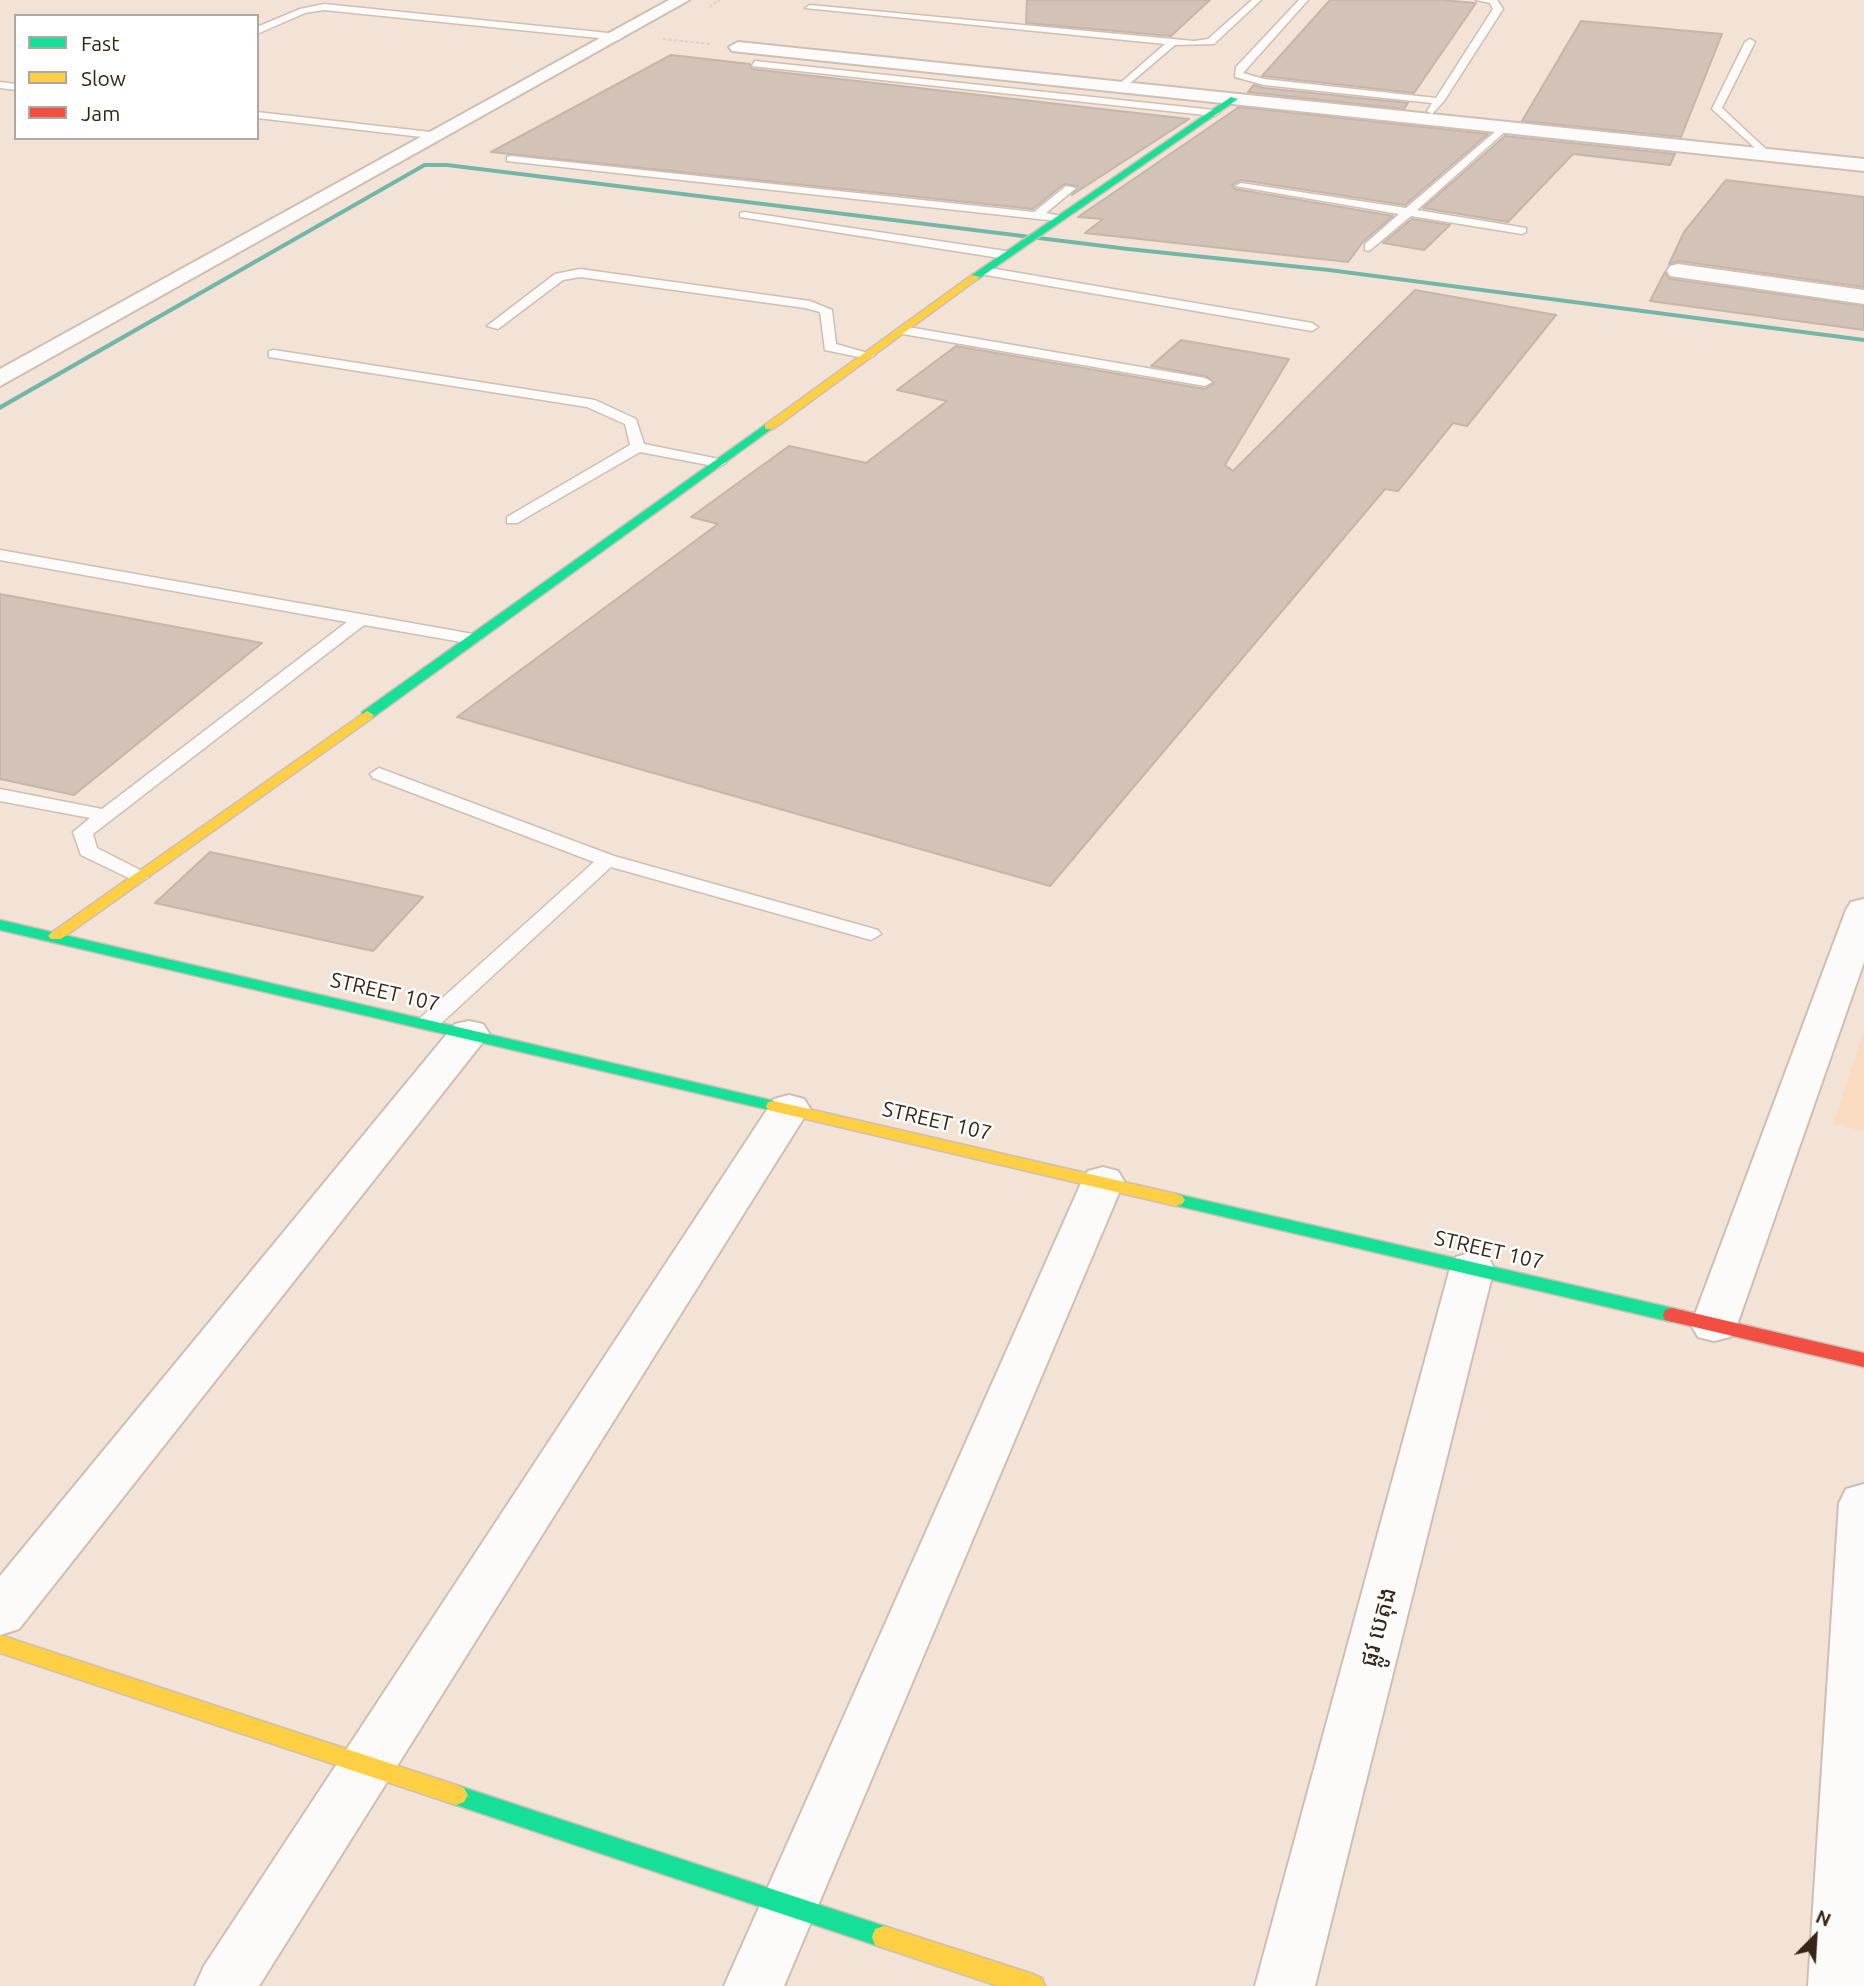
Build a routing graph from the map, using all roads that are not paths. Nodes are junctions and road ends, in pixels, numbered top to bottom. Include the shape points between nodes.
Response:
1 (681, 0) edge
2 (1257, 0) edge
3 (1304, 0) edge
4 (1479, 0) edge
5 (810, 8) dead end
6 (259, 30) edge
7 (618, 37) junction
8 (1750, 42) dead end
9 (1172, 43) junction
10 (738, 47) road end
11 (755, 64) dead end
12 (1122, 88) junction
13 (1234, 99) junction
14 (1439, 101) junction
15 (1214, 113) junction
16 (259, 115) edge
17 (1427, 119) junction
18 (1504, 127) junction
19 (439, 136) junction
20 (1765, 154) junction
21 (511, 159) dead end
22 (1864, 166) edge
23 (1241, 186) dead end
24 (1070, 188) dead end
25 (1409, 212) junction
26 (744, 215) dead end
27 (1048, 219) junction
28 (1522, 230) dead end
29 (1369, 247) dead end
30 (1009, 252) junction
31 (984, 271) junction
32 (1678, 271) dead end
33 (1864, 297) edge
34 (493, 326) dead end
35 (1312, 327) dead end
36 (902, 330) junction
37 (274, 354) dead end
38 (867, 355) junction
39 (0, 379) edge
40 (1205, 382) dead end
41 (638, 447) junction
42 (719, 463) junction
43 (512, 520) dead end
44 (0, 555) edge
45 (361, 620) junction
46 (473, 639) junction
47 (379, 774) dead end
48 (0, 795) edge
49 (105, 815) junction
50 (607, 860) junction
51 (139, 877) junction
52 (1864, 910) edge
53 (0, 925) edge
54 (871, 934) dead end
55 (56, 936) junction
56 (448, 1028) junction
57 (789, 1108) junction
58 (1103, 1181) junction
59 (1472, 1268) junction
60 (1714, 1325) junction
61 (1864, 1360) edge
62 (1864, 1503) edge
63 (0, 1615) edge
64 (0, 1644) edge
65 (367, 1765) junction
66 (789, 1905) junction
67 (225, 1986) edge
68 (754, 1986) edge
69 (1033, 1986) edge
70 (1284, 1986) edge
71 (1838, 1986) edge

1 - 7 street
2 - 9 lane via 1211,42
3 - 14 lane via 1238,75 1264,82
4 - 14 lane via 1492,1 1498,9
5 - 9 lane
6 - 7 lane via 324,7
7 - 19 street
8 - 20 lane via 1717,108
9 - 12 lane
10 - 12 street
11 - 15 lane
12 - 13 street
13 - 15 street
13 - 17 street
14 - 17 lane
15 - 27 street
16 - 19 lane
17 - 18 street
18 - 20 street
18 - 25 lane
19 - 39 street
20 - 22 street
21 - 27 lane
23 - 25 lane
24 - 27 lane
25 - 28 lane
25 - 29 lane
26 - 30 lane
27 - 30 street
30 - 31 street
31 - 35 lane
31 - 36 street
32 - 33 street
34 - 38 lane via 559,277 580,273 806,304 826,310 830,347
36 - 38 street
36 - 40 lane
37 - 41 lane via 590,403 631,422
38 - 42 street
41 - 42 lane
41 - 43 lane
42 - 46 street
44 - 45 lane
45 - 46 lane
45 - 49 lane
46 - 51 street
47 - 50 lane
48 - 49 lane
49 - 51 lane via 83,832 88,851
50 - 54 lane
50 - 56 lane
51 - 55 street
52 - 60 street
53 - 55 street, STREET 107
55 - 56 street, STREET 107
56 - 57 street, STREET 107
56 - 63 street
57 - 58 street, STREET 107
57 - 65 street
58 - 59 street, STREET 107
58 - 66 street
59 - 60 street, STREET 107
59 - 70 street, ផ្លូវ បេតុង
60 - 61 street, STREET 107
62 - 71 street
64 - 65 street
65 - 66 street
65 - 67 street
66 - 68 street
66 - 69 street

